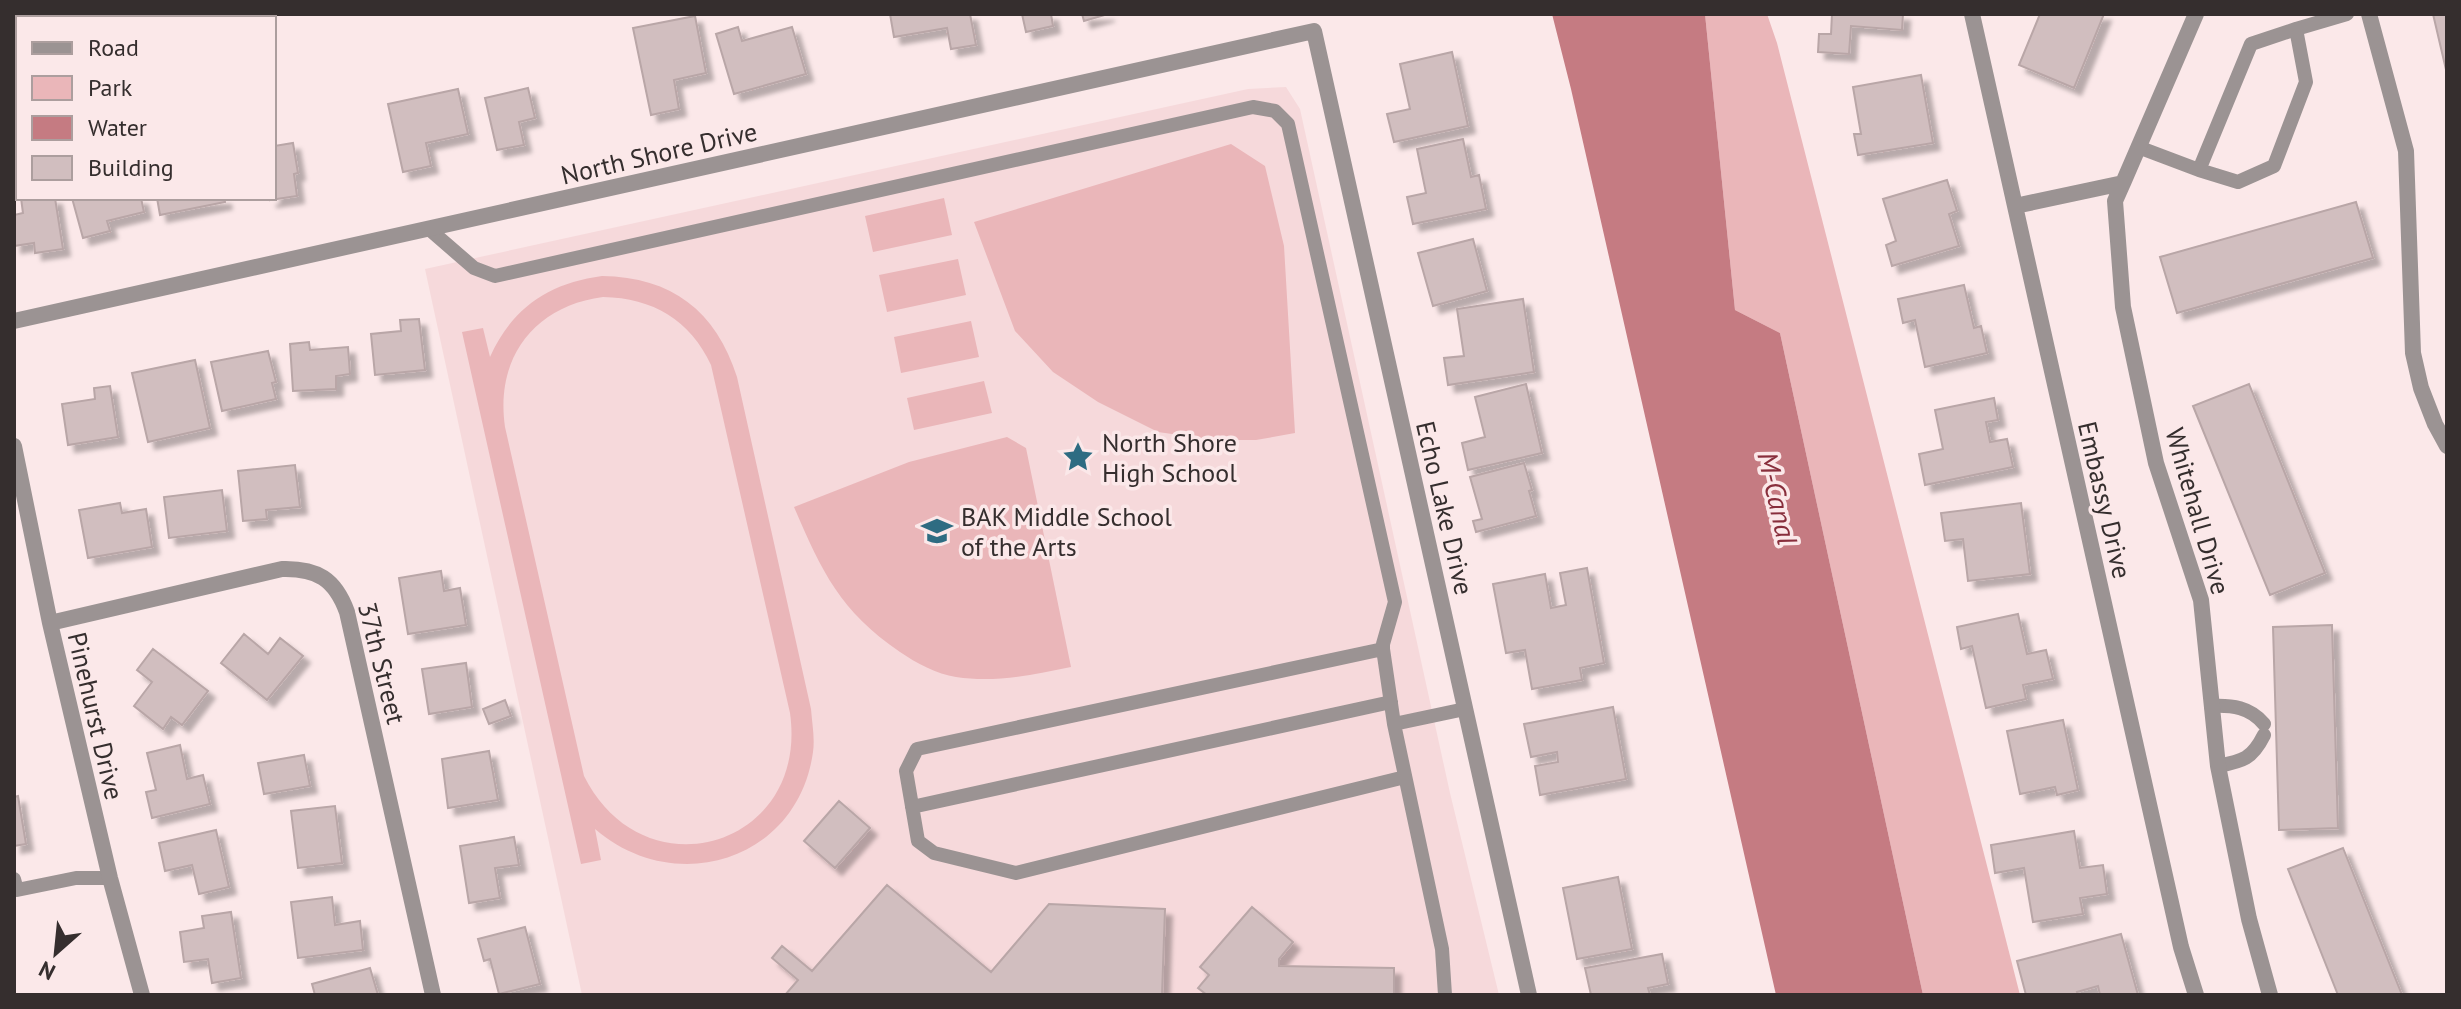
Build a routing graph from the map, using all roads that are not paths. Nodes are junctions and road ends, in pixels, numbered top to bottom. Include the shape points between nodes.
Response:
1 (1972, 14) edge
2 (2196, 14) edge
3 (2347, 14) edge
4 (2369, 14) edge
5 (2296, 29) junction
6 (1314, 31) joint
7 (2138, 147) junction
8 (2199, 170) junction
9 (2123, 183) junction
10 (2015, 206) junction
11 (429, 229) junction
12 (14, 321) edge
13 (14, 446) edge
14 (2447, 446) edge
15 (21, 510) edge
16 (50, 623) junction
17 (1383, 649) junction
18 (1391, 702) junction
19 (2211, 706) junction
20 (1465, 709) junction
21 (1394, 724) junction
22 (2218, 766) junction
23 (1405, 777) junction
24 (912, 807) junction
25 (110, 878) junction
26 (14, 879) edge
27 (142, 995) edge
28 (433, 995) edge
29 (1445, 995) edge
30 (1529, 995) edge
31 (2196, 995) edge
32 (2270, 995) edge

1 - 10 street, Embassy Drive
2 - 7 street, Whitehall Drive
3 - 5 lane
4 - 14 street via 2406,151 2413,353 2421,388
5 - 8 lane via 2251,44
5 - 8 lane via 2306,82 2274,166 2238,182
6 - 11 street, North Shore Drive
6 - 20 street, Echo Lake Drive
7 - 8 lane
7 - 9 street, Whitehall Drive
9 - 10 street
9 - 19 street, Whitehall Drive via 2115,201 2123,307 2156,463 2201,600
10 - 31 street, Embassy Drive
11 - 12 street, North Shore Drive
11 - 17 lane via 474,268 495,276 1253,107 1275,111 1288,124 1395,602
13 - 15 street, Pinehurst Drive
15 - 16 street, Pinehurst Drive
16 - 25 street, Pinehurst Drive
16 - 28 street, 37th Street via 282,569 299,568 330,583 347,612
17 - 18 lane
17 - 24 lane via 917,749 906,771
18 - 21 lane
18 - 24 lane
19 - 22 street, Whitehall Drive
19 - 22 lane via 2256,714 2264,730 2249,757
20 - 21 lane
20 - 30 street, Echo Lake Drive
21 - 23 lane
22 - 32 street, Whitehall Drive
23 - 24 lane via 1016,873 934,853 918,841
23 - 29 lane via 1442,949
25 - 26 lane via 76,878 17,890
25 - 27 street, Pinehurst Drive

